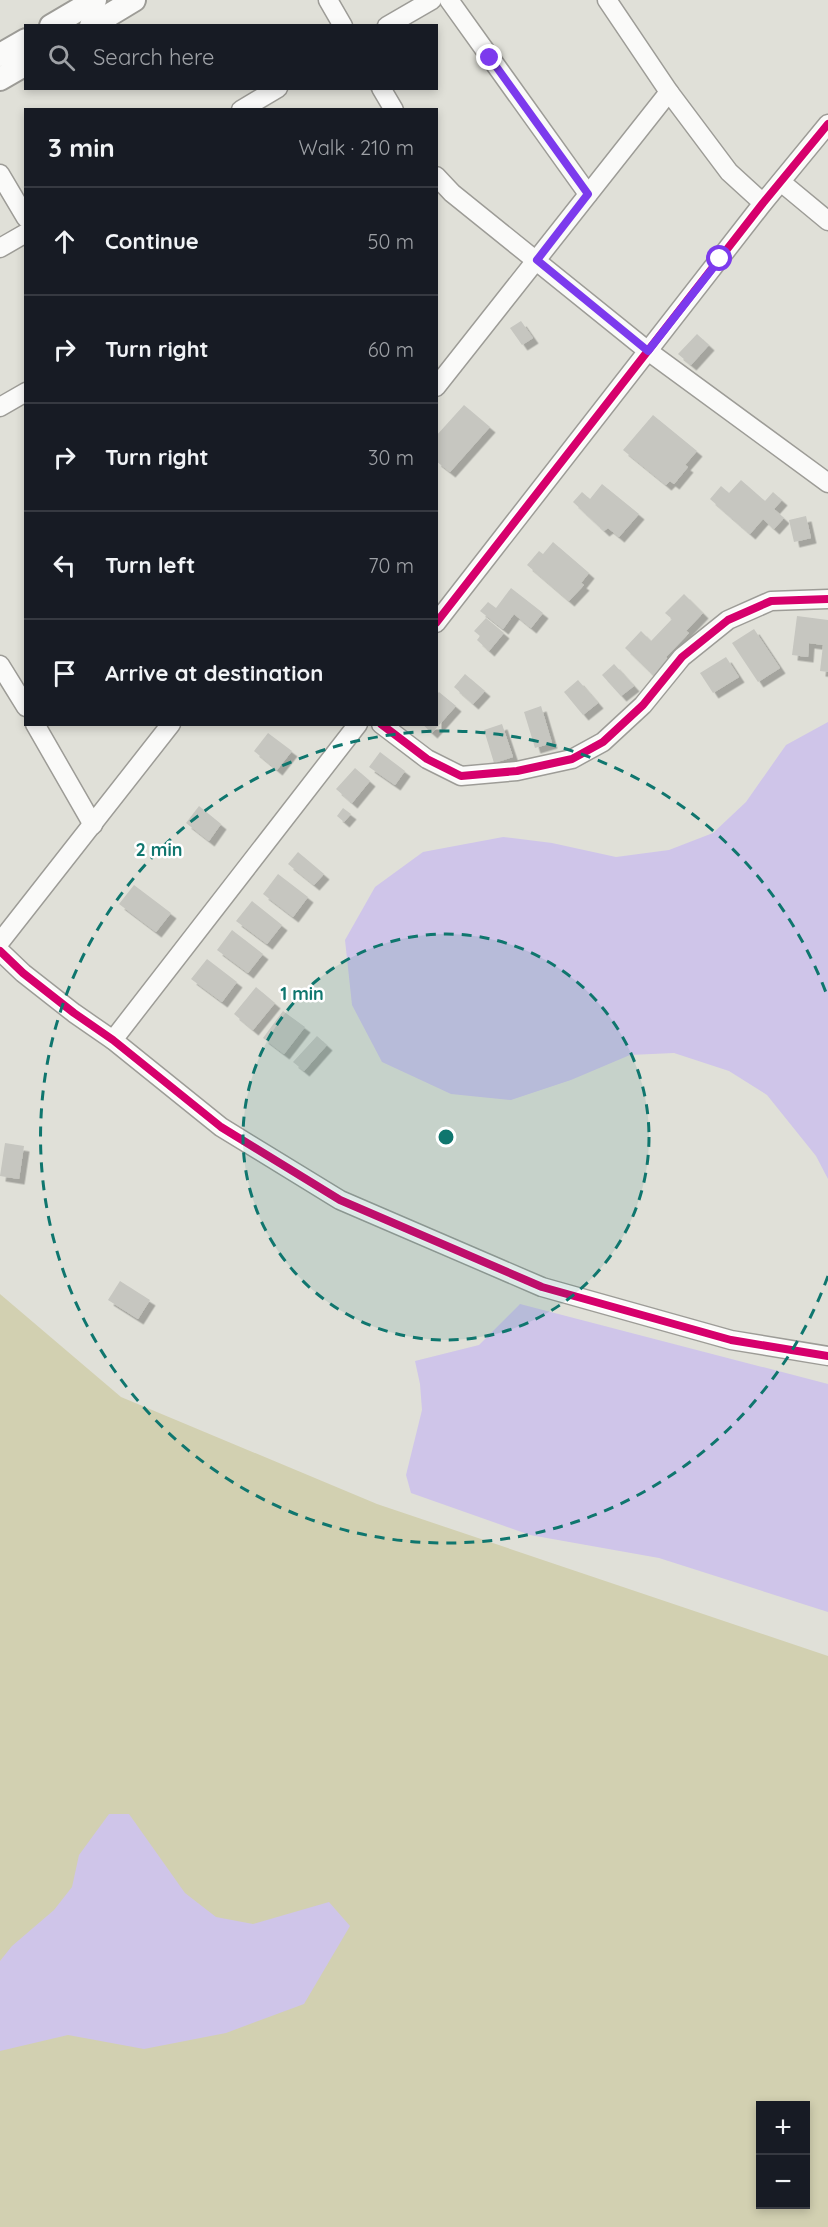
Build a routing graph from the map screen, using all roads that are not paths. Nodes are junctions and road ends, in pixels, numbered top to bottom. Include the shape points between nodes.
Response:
1 (95, 0) edge
2 (134, 0) edge
3 (328, 0) edge
4 (432, 0) edge
5 (449, 0) edge
6 (607, 0) edge
7 (54, 24) edge
8 (94, 24) edge
9 (342, 24) edge
10 (390, 24) edge
11 (24, 41) edge
12 (0, 55) edge
13 (24, 65) edge
14 (0, 79) edge
15 (275, 90) edge
16 (382, 90) edge
17 (669, 92) junction
18 (244, 108) edge
19 (393, 108) edge
20 (828, 124) edge
21 (0, 174) edge
22 (438, 178) edge
23 (781, 182) junction
24 (588, 194) junction
25 (764, 203) junction
26 (24, 215) edge
27 (828, 221) edge
28 (24, 235) edge
29 (0, 248) edge
30 (537, 260) junction
31 (648, 351) junction
32 (438, 384) edge
33 (24, 393) edge
34 (0, 407) edge
35 (828, 483) edge
36 (828, 599) edge
37 (438, 620) edge
38 (0, 665) edge
39 (21, 685) edge
40 (36, 726) edge
41 (169, 726) edge
42 (356, 726) edge
43 (384, 726) edge
44 (93, 825) junction
45 (0, 942) edge
46 (0, 951) edge
47 (113, 1040) junction
48 (828, 1356) edge

1 - 7 main road
2 - 8 main road
3 - 9 street
4 - 10 street
5 - 24 street
6 - 17 street
11 - 12 main road
13 - 14 main road
15 - 18 street
16 - 19 street
17 - 24 street
17 - 25 street via 729,172
20 - 23 street
21 - 26 street
22 - 30 street
23 - 25 street
23 - 27 street
24 - 30 street
25 - 31 street
28 - 29 street
30 - 31 street
30 - 32 street
31 - 35 street
31 - 37 street
33 - 34 street
36 - 43 street via 771,601 728,620 682,657 643,705 603,742 572,759 517,771 461,776 427,759
38 - 39 street
40 - 44 street
41 - 44 street
42 - 47 street
44 - 45 street
46 - 47 street via 23,973
47 - 48 street via 221,1126 340,1200 542,1287 731,1340

